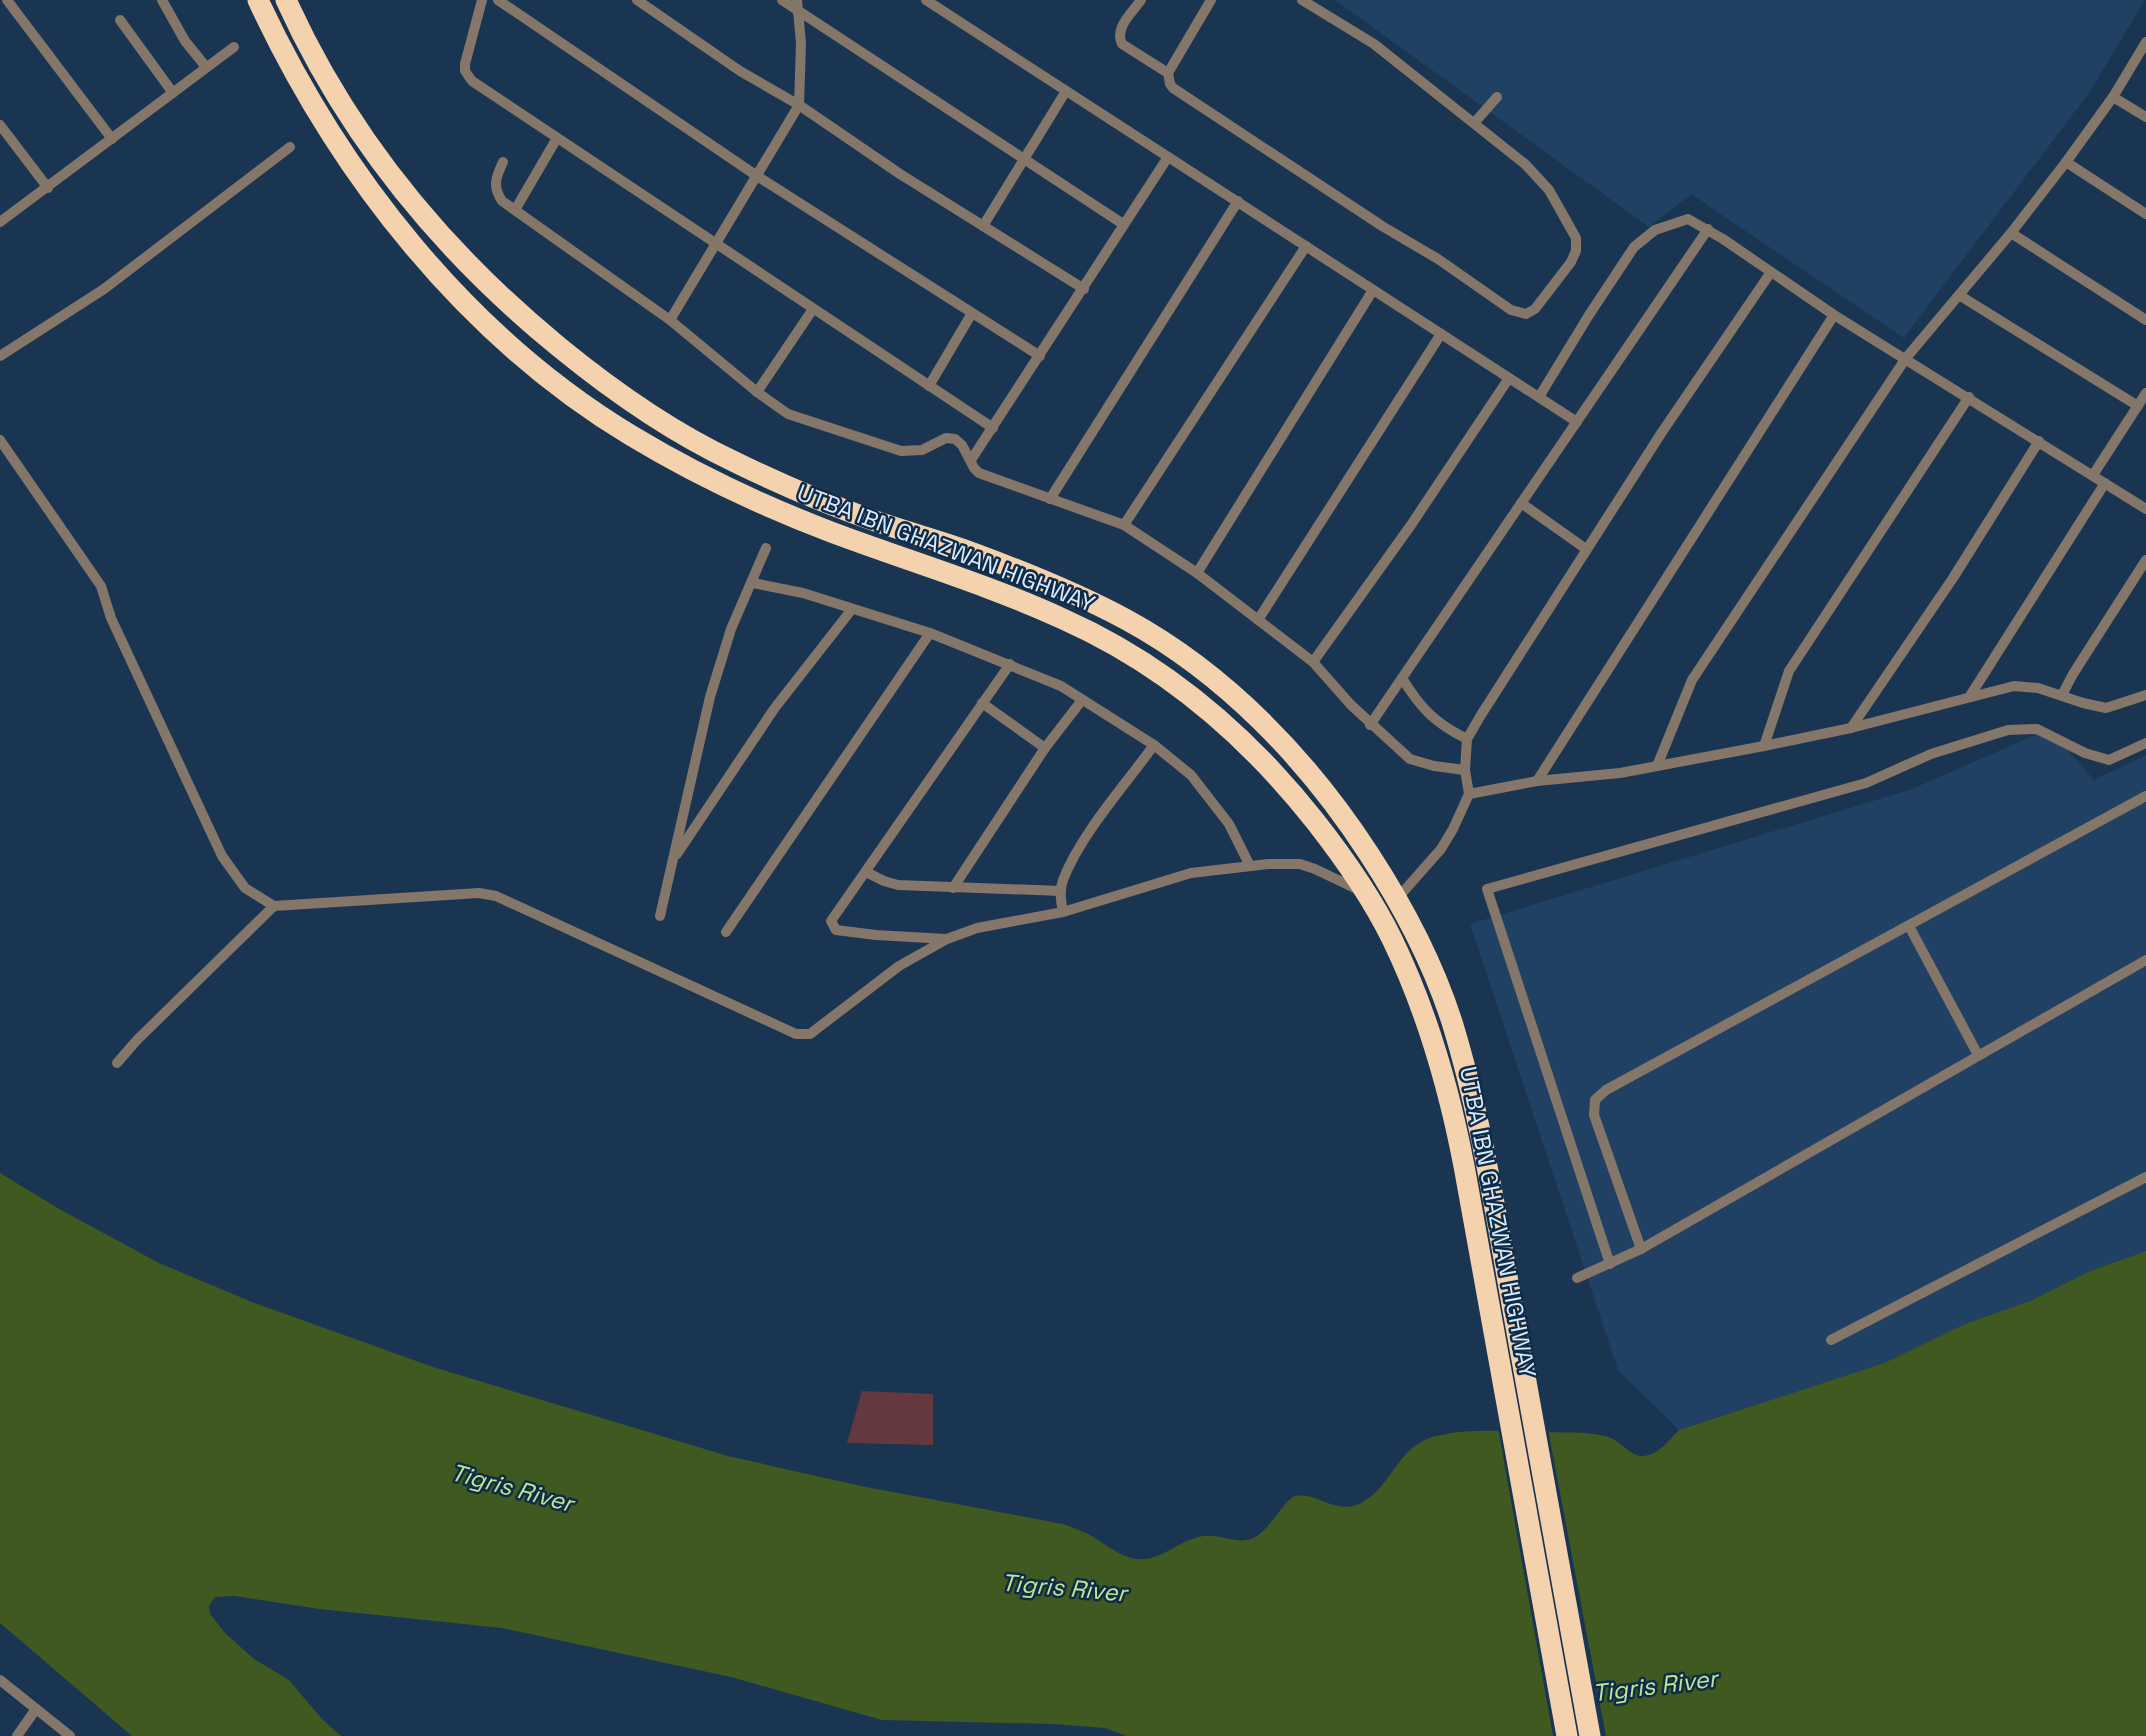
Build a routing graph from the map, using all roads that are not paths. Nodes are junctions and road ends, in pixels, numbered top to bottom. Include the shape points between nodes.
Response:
1 (8, 0) edge
2 (162, 0) edge
3 (258, 0) edge
4 (286, 0) edge
5 (482, 0) edge
6 (498, 0) edge
7 (637, 0) edge
8 (782, 0) edge
9 (926, 0) edge
10 (1141, 0) edge
11 (1211, 0) edge
12 (1302, 0) edge
13 (797, 5) edge
14 (120, 20) dead end
15 (2146, 42) edge
16 (234, 47) dead end
17 (206, 67) junction
18 (1168, 73) junction
19 (1066, 91) junction
20 (173, 93) junction
21 (1497, 97) dead end
22 (2113, 97) junction
23 (799, 105) junction
24 (2146, 117) edge
25 (1475, 122) junction
26 (0, 125) edge
27 (557, 138) junction
28 (112, 139) junction
29 (290, 147) dead end
30 (1168, 157) junction
31 (1022, 159) junction
32 (503, 162) dead end
33 (2066, 162) junction
34 (757, 176) junction
35 (48, 188) junction
36 (1238, 201) junction
37 (515, 210) junction
38 (2146, 214) edge
39 (0, 222) edge
40 (1123, 225) junction
41 (983, 226) junction
42 (1708, 229) junction
43 (2011, 233) junction
44 (716, 244) junction
45 (1306, 246) junction
46 (1771, 272) junction
47 (1084, 289) junction
48 (1373, 290) junction
49 (1959, 295) junction
50 (813, 309) junction
51 (972, 313) junction
52 (1834, 315) junction
53 (670, 320) junction
54 (2146, 320) edge
55 (1441, 334) junction
56 (0, 356) edge
57 (1040, 356) junction
58 (1906, 358) junction
59 (1509, 378) junction
60 (929, 386) junction
61 (757, 391) junction
62 (2146, 393) edge
63 (1539, 397) junction
64 (1969, 397) junction
65 (2138, 406) junction
66 (1577, 422) junction
67 (993, 428) junction
68 (0, 440) edge
69 (2039, 441) junction
70 (971, 460) junction
71 (2093, 475) junction
72 (2105, 483) junction
73 (1050, 499) junction
74 (1521, 503) junction
75 (2146, 509) edge
76 (1124, 525) junction
77 (766, 548) dead end
78 (1586, 549) junction
79 (2146, 560) edge
80 (1196, 573) junction
81 (753, 583) junction
82 (852, 609) junction
83 (1258, 620) junction
84 (930, 633) junction
85 (1313, 662) junction
86 (1010, 664) junction
87 (1402, 678) junction
88 (2062, 695) junction
89 (2146, 695) edge
90 (1970, 696) junction
91 (1082, 700) junction
92 (982, 703) junction
93 (1370, 725) junction
94 (1851, 728) junction
95 (1467, 739) junction
96 (2146, 743) edge
97 (1154, 745) junction
98 (1764, 746) junction
99 (1045, 748) junction
100 (1657, 766) junction
101 (1465, 770) junction
102 (1537, 781) junction
103 (1469, 794) junction
104 (2146, 796) edge
105 (671, 864) junction
106 (1250, 866) junction
107 (866, 872) junction
108 (953, 888) junction
109 (1061, 891) junction
110 (1367, 894) junction
111 (1396, 900) junction
112 (274, 906) junction
113 (1063, 912) junction
114 (660, 916) dead end
115 (1909, 926) junction
116 (726, 932) dead end
117 (947, 939) junction
118 (2146, 960) edge
119 (1978, 1055) junction
120 (117, 1063) dead end
121 (2146, 1177) edge
122 (1641, 1249) junction
123 (1610, 1264) junction
124 (1577, 1278) dead end
125 (1831, 1340) dead end
126 (0, 1680) edge
127 (36, 1709) junction
128 (17, 1736) edge
129 (70, 1736) edge
130 (1567, 1736) edge
131 (1590, 1736) edge

1 - 28 street
2 - 17 street
3 - 110 highway, UTBA IBN GHAZWAN HIGHWAY via 319,114 386,212 465,301 554,382 630,435 754,500 1017,599 1133,656 1202,704 1249,746 1317,823
4 - 111 highway, UTBA IBN GHAZWAN HIGHWAY via 344,108 403,191 477,274 583,367 659,421 749,469 881,523 1015,569 1154,636 1233,695 1291,752 1352,829
5 - 27 street via 465,71 471,81
6 - 34 street
7 - 23 street via 740,71
8 - 13 street
9 - 19 street
10 - 18 street via 1119,31 1119,39
11 - 18 street
12 - 25 street via 1374,44
13 - 23 street
13 - 31 street
14 - 20 street
15 - 22 street
16 - 17 street
17 - 20 street
18 - 25 street via 1173,88 1511,310 1526,314 1535,309 1574,257 1576,238 1542,181
19 - 30 street
19 - 31 street
20 - 28 street
21 - 25 street
22 - 24 street
22 - 33 street
23 - 34 street
23 - 41 street
26 - 35 street
27 - 37 street
27 - 44 street
28 - 35 street
29 - 56 street via 104,289
30 - 36 street
30 - 40 street
31 - 40 street
31 - 41 street
32 - 37 street via 495,191
33 - 38 street
33 - 43 street
34 - 44 street
34 - 51 street
35 - 39 street
36 - 45 street
36 - 73 street
37 - 53 street
40 - 47 street
41 - 47 street
42 - 46 street
42 - 63 street via 1688,219 1672,222 1634,247
42 - 66 street
43 - 49 street
43 - 54 street
44 - 50 street
44 - 53 street
45 - 48 street
45 - 76 street
46 - 52 street
46 - 78 street
47 - 57 street
48 - 55 street
48 - 80 street
49 - 58 street
49 - 65 street
50 - 60 street
50 - 61 street
51 - 57 street
51 - 60 street
52 - 58 street
52 - 102 street
53 - 61 street
55 - 59 street
55 - 83 street
57 - 67 street
58 - 64 street
58 - 100 street via 1692,680
59 - 63 street
59 - 85 street
60 - 67 street
61 - 70 street via 788,414 901,451 922,450 946,438 955,439
62 - 65 street
63 - 66 street
64 - 69 street
64 - 98 street via 1789,671
65 - 71 street
66 - 74 street
67 - 70 street
68 - 112 street via 101,586 111,618 222,856 246,888
69 - 71 street
69 - 94 street
70 - 73 street via 979,472
71 - 72 street
72 - 75 street
72 - 90 street
73 - 76 street
74 - 78 street
74 - 87 street
76 - 80 street
77 - 81 street
78 - 95 street
79 - 88 street
80 - 83 street
81 - 82 street
81 - 105 street via 731,629 710,697
82 - 84 street
82 - 105 street via 774,709
83 - 85 street
84 - 86 street
84 - 116 street
85 - 93 street
86 - 91 street
86 - 92 street
87 - 93 street
87 - 95 street via 1426,713
88 - 89 street via 2106,708
88 - 90 street via 2014,686
90 - 94 street
91 - 97 street
91 - 99 street
92 - 99 street
92 - 107 street
93 - 101 street via 1410,759
94 - 98 street
95 - 101 street
96 - 123 street via 2109,760 2037,729 2008,730 1931,754 1866,783 1487,888
97 - 106 street via 1208,795
97 - 109 street via 1092,830
98 - 100 street
99 - 108 street
100 - 102 street
101 - 103 street
102 - 103 street
103 - 111 street via 1441,849
104 - 115 street
105 - 114 street
106 - 110 street via 1300,864
106 - 113 street via 1191,873
107 - 108 street via 898,885
107 - 117 street via 831,921 836,930
108 - 109 street
109 - 113 street
110 - 130 highway, UTBA IBN GHAZWAN HIGHWAY via 1391,937 1428,1027 1457,1130
111 - 131 highway, UTBA IBN GHAZWAN HIGHWAY via 1450,1018 1478,1126
112 - 117 street via 478,892 496,896 796,1034 810,1034 899,966
112 - 120 street
113 - 117 street via 977,928
115 - 119 street
115 - 122 street via 1594,1100 1594,1115
118 - 119 street
119 - 122 street
121 - 125 street
122 - 123 street
123 - 124 street
126 - 127 street
127 - 128 street
127 - 129 street

